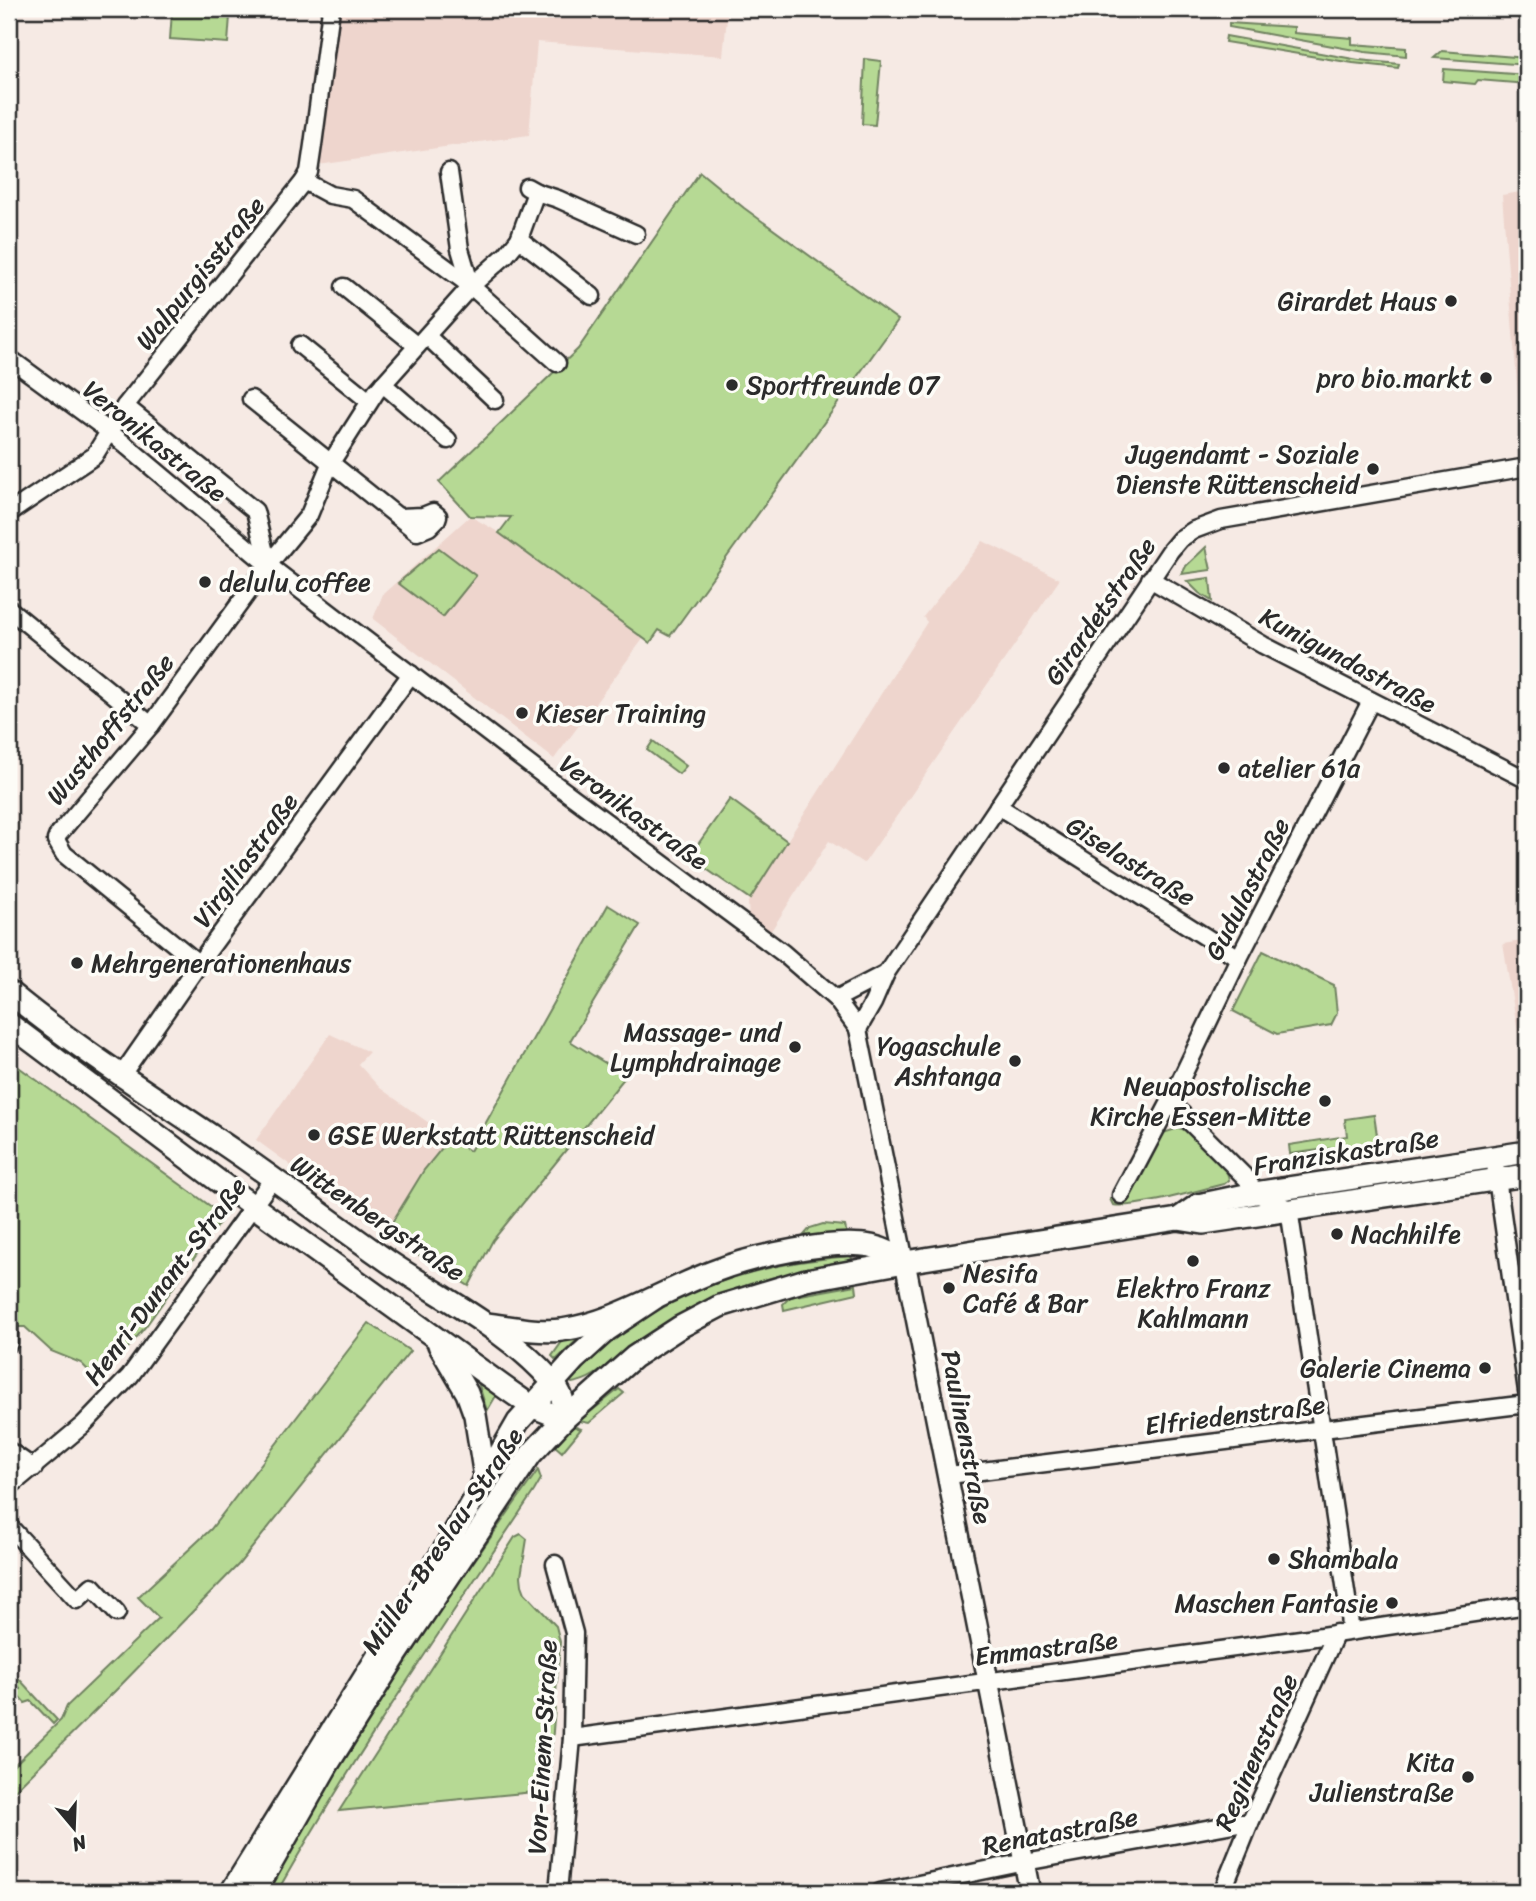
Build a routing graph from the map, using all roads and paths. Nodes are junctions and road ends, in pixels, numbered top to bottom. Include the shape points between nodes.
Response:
1 (331, 9) edge
2 (449, 172) dead end
3 (304, 181) junction
4 (636, 234) dead end
5 (519, 239) junction
6 (471, 286) junction
7 (344, 287) dead end
8 (592, 296) dead end
9 (422, 341) junction
10 (300, 345) dead end
11 (9, 358) edge
12 (557, 363) dead end
13 (383, 384) junction
14 (251, 399) dead end
15 (495, 400) dead end
16 (369, 401) junction
17 (125, 406) junction
18 (110, 432) junction
19 (448, 440) dead end
20 (330, 464) junction
21 (1527, 467) edge
22 (9, 513) edge
23 (400, 517) dead end
24 (268, 565) junction
25 (1150, 579) junction
26 (9, 609) edge
27 (411, 674) junction
28 (1371, 701) junction
29 (151, 725) junction
30 (1527, 779) edge
31 (998, 806) junction
32 (1239, 958) junction
33 (199, 964) junction
34 (886, 973) junction
35 (9, 992) edge
36 (836, 999) junction
37 (9, 1024) edge
38 (858, 1029) junction
39 (121, 1076) junction
40 (1170, 1102) junction
41 (1527, 1152) edge
42 (1494, 1157) junction
43 (1527, 1174) edge
44 (272, 1180) junction
45 (1497, 1180) junction
46 (1255, 1193) junction
47 (1122, 1195) dead end
48 (254, 1204) junction
49 (1289, 1209) junction
50 (1178, 1219) junction
51 (905, 1262) junction
52 (655, 1298) junction
53 (9, 1322) edge
54 (485, 1323) junction
55 (434, 1337) junction
56 (9, 1343) edge
57 (552, 1381) junction
58 (1527, 1391) edge
59 (1527, 1404) edge
60 (531, 1406) junction
61 (564, 1419) junction
62 (1321, 1429) junction
63 (9, 1451) edge
64 (34, 1468) junction
65 (948, 1475) junction
66 (485, 1477) junction
67 (9, 1487) edge
68 (9, 1526) edge
69 (555, 1564) dead end
70 (1527, 1605) edge
71 (117, 1613) dead end
72 (1343, 1632) junction
73 (989, 1682) junction
74 (572, 1738) junction
75 (1250, 1823) junction
76 (1025, 1862) junction
77 (231, 1892) edge
78 (255, 1892) edge
79 (558, 1892) edge
80 (880, 1892) edge
81 (1030, 1892) edge
82 (1222, 1892) edge

1 - 3 street, Walpurgisstraße via 309,172
2 - 6 street via 460,249
3 - 6 street via 330,195 353,199
3 - 17 street, Walpurgisstraße
4 - 5 street via 532,190
5 - 6 street, Wusthoffstraße
5 - 8 street
6 - 9 street, Wusthoffstraße
6 - 12 street
7 - 9 street
9 - 13 street, Wusthoffstraße
9 - 15 street
10 - 16 street
11 - 18 street, Veronikastraße
13 - 16 street, Wusthoffstraße
13 - 19 street
14 - 20 street
16 - 20 street, Wusthoffstraße
17 - 18 street, Walpurgisstraße
17 - 24 street, Veronikastraße via 255,512
18 - 22 street, Walpurgisstraße via 94,456
18 - 24 street, Veronikastraße
20 - 23 street
20 - 24 street, Wusthoffstraße via 309,515
21 - 25 street, Girardetstraße via 1211,523 1180,539
24 - 27 street, Veronikastraße
24 - 29 street, Wusthoffstraße
25 - 28 street, Kunigundastraße
25 - 31 street, Girardetstraße
26 - 29 street
27 - 33 street, Virgiliastraße
27 - 36 street, Veronikastraße via 746,924
28 - 30 street, Kunigundastraße
28 - 32 street, Gudulastraße
29 - 33 street, Wusthoffstraße via 56,840 64,854
31 - 32 street, Giselastraße
31 - 34 street, Girardetstraße
32 - 40 street, Gudulastraße
33 - 39 street, Virgiliastraße
34 - 36 street, Girardetstraße
34 - 38 street, Girardetstraße
35 - 39 main road, Wittenbergstraße
36 - 38 street, Paulinenstraße
37 - 48 main road
38 - 51 street, Paulinenstraße
39 - 44 main road, Wittenbergstraße
40 - 46 street via 1247,1179
40 - 47 street, Gudulastraße
41 - 42 main road, Franziskastraße
42 - 45 street
42 - 46 main road, Franziskastraße
43 - 45 main road, Franziskastraße
44 - 48 street, Henri-Dunant-Straße
44 - 54 main road, Wittenbergstraße
45 - 49 main road, Franziskastraße
45 - 58 street
46 - 49 street
46 - 50 main road, Franziskastraße via 1198,1205
48 - 55 main road
48 - 64 street, Henri-Dunant-Straße via 130,1376
49 - 50 main road, Franziskastraße via 1203,1223
49 - 62 street
50 - 51 main road, Franziskastraße
51 - 52 main road, Müller-Breslau-Straße via 872,1246 807,1248 722,1268
51 - 61 main road, Müller-Breslau-Straße via 806,1280 720,1306 634,1357
51 - 65 street, Paulinenstraße
52 - 54 main road, Müller-Breslau-Straße via 561,1330
52 - 57 main road, Müller-Breslau-Straße via 607,1330
53 - 56 street
54 - 57 main road, Wittenbergstraße
55 - 60 main road
55 - 66 main road via 467,1393 480,1434
57 - 60 main road, Müller-Breslau-Straße
57 - 61 main road, Wittenbergstraße via 564,1398
59 - 62 street, Elfriedenstraße
60 - 61 main road
60 - 66 main road, Müller-Breslau-Straße
61 - 78 main road, Müller-Breslau-Straße via 529,1456 397,1654
62 - 65 street, Elfriedenstraße
62 - 72 street via 1349,1612
63 - 64 street
64 - 67 street, Henri-Dunant-Straße
65 - 73 street, Paulinenstraße
66 - 77 main road, Müller-Breslau-Straße
68 - 71 street via 77,1600 92,1586
69 - 74 street, Von-Einem-Straße via 573,1633
70 - 72 street, Emmastraße
72 - 73 street, Emmastraße
72 - 75 street, Reginenstraße
73 - 74 street, Emmastraße
73 - 76 street, Paulinenstraße
74 - 79 street, Von-Einem-Straße
75 - 76 street, Renatastraße
75 - 82 street, Reginenstraße
76 - 80 street, Renatastraße
76 - 81 street, Paulinenstraße

